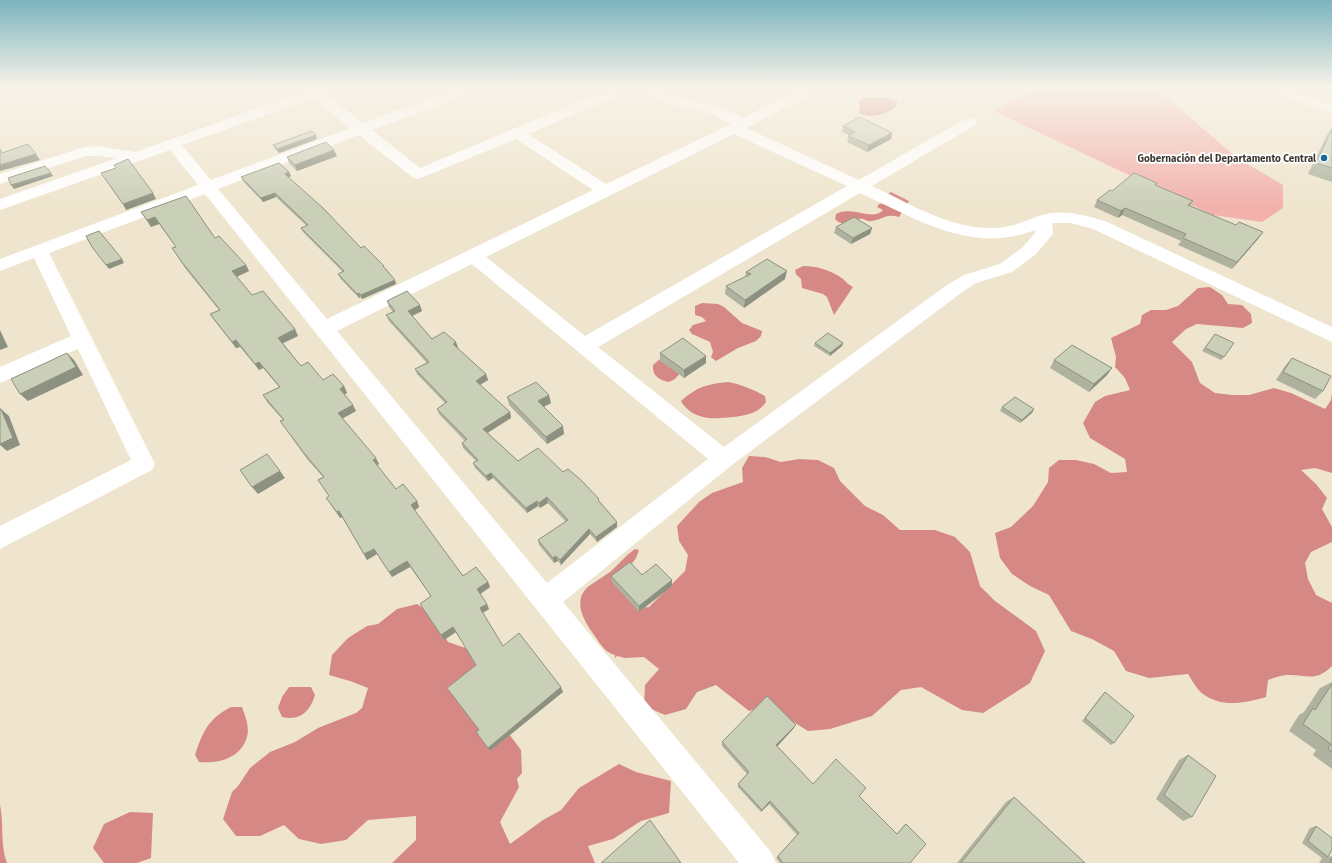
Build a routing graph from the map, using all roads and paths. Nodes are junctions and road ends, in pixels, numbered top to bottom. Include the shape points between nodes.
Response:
1 (222, 126) edge
2 (356, 126) edge
3 (371, 126) edge
4 (533, 126) edge
5 (739, 126) joint
6 (963, 126) edge
7 (361, 130) junction
8 (517, 133) junction
9 (173, 144) junction
10 (140, 155) junction
11 (0, 179) edge
12 (860, 185) junction
13 (208, 186) junction
14 (604, 191) junction
15 (0, 205) edge
16 (1043, 220) junction
17 (39, 250) junction
18 (473, 256) junction
19 (0, 265) edge
20 (324, 329) junction
21 (1332, 335) edge
22 (82, 339) junction
23 (584, 346) junction
24 (0, 375) edge
25 (724, 459) junction
26 (0, 538) edge
27 (545, 600) junction
28 (760, 863) edge

1 - 9 street
2 - 7 street
3 - 7 street
4 - 8 street
5 - 12 street
5 - 14 street
6 - 12 street
7 - 8 street via 418,174
7 - 13 street
8 - 14 street
9 - 10 street
9 - 13 street
10 - 11 street via 84,152
10 - 15 street
12 - 16 street via 946,226 971,233 1008,232
12 - 23 street
13 - 17 street
13 - 20 street
14 - 18 street
16 - 21 street via 1067,217 1099,225
16 - 25 street via 1044,234 1029,251 1012,264 970,279 954,289
17 - 19 street
17 - 22 street
18 - 20 street
18 - 23 street
20 - 27 street
22 - 24 street
22 - 26 street via 144,464
23 - 25 street
25 - 27 street
27 - 28 street

